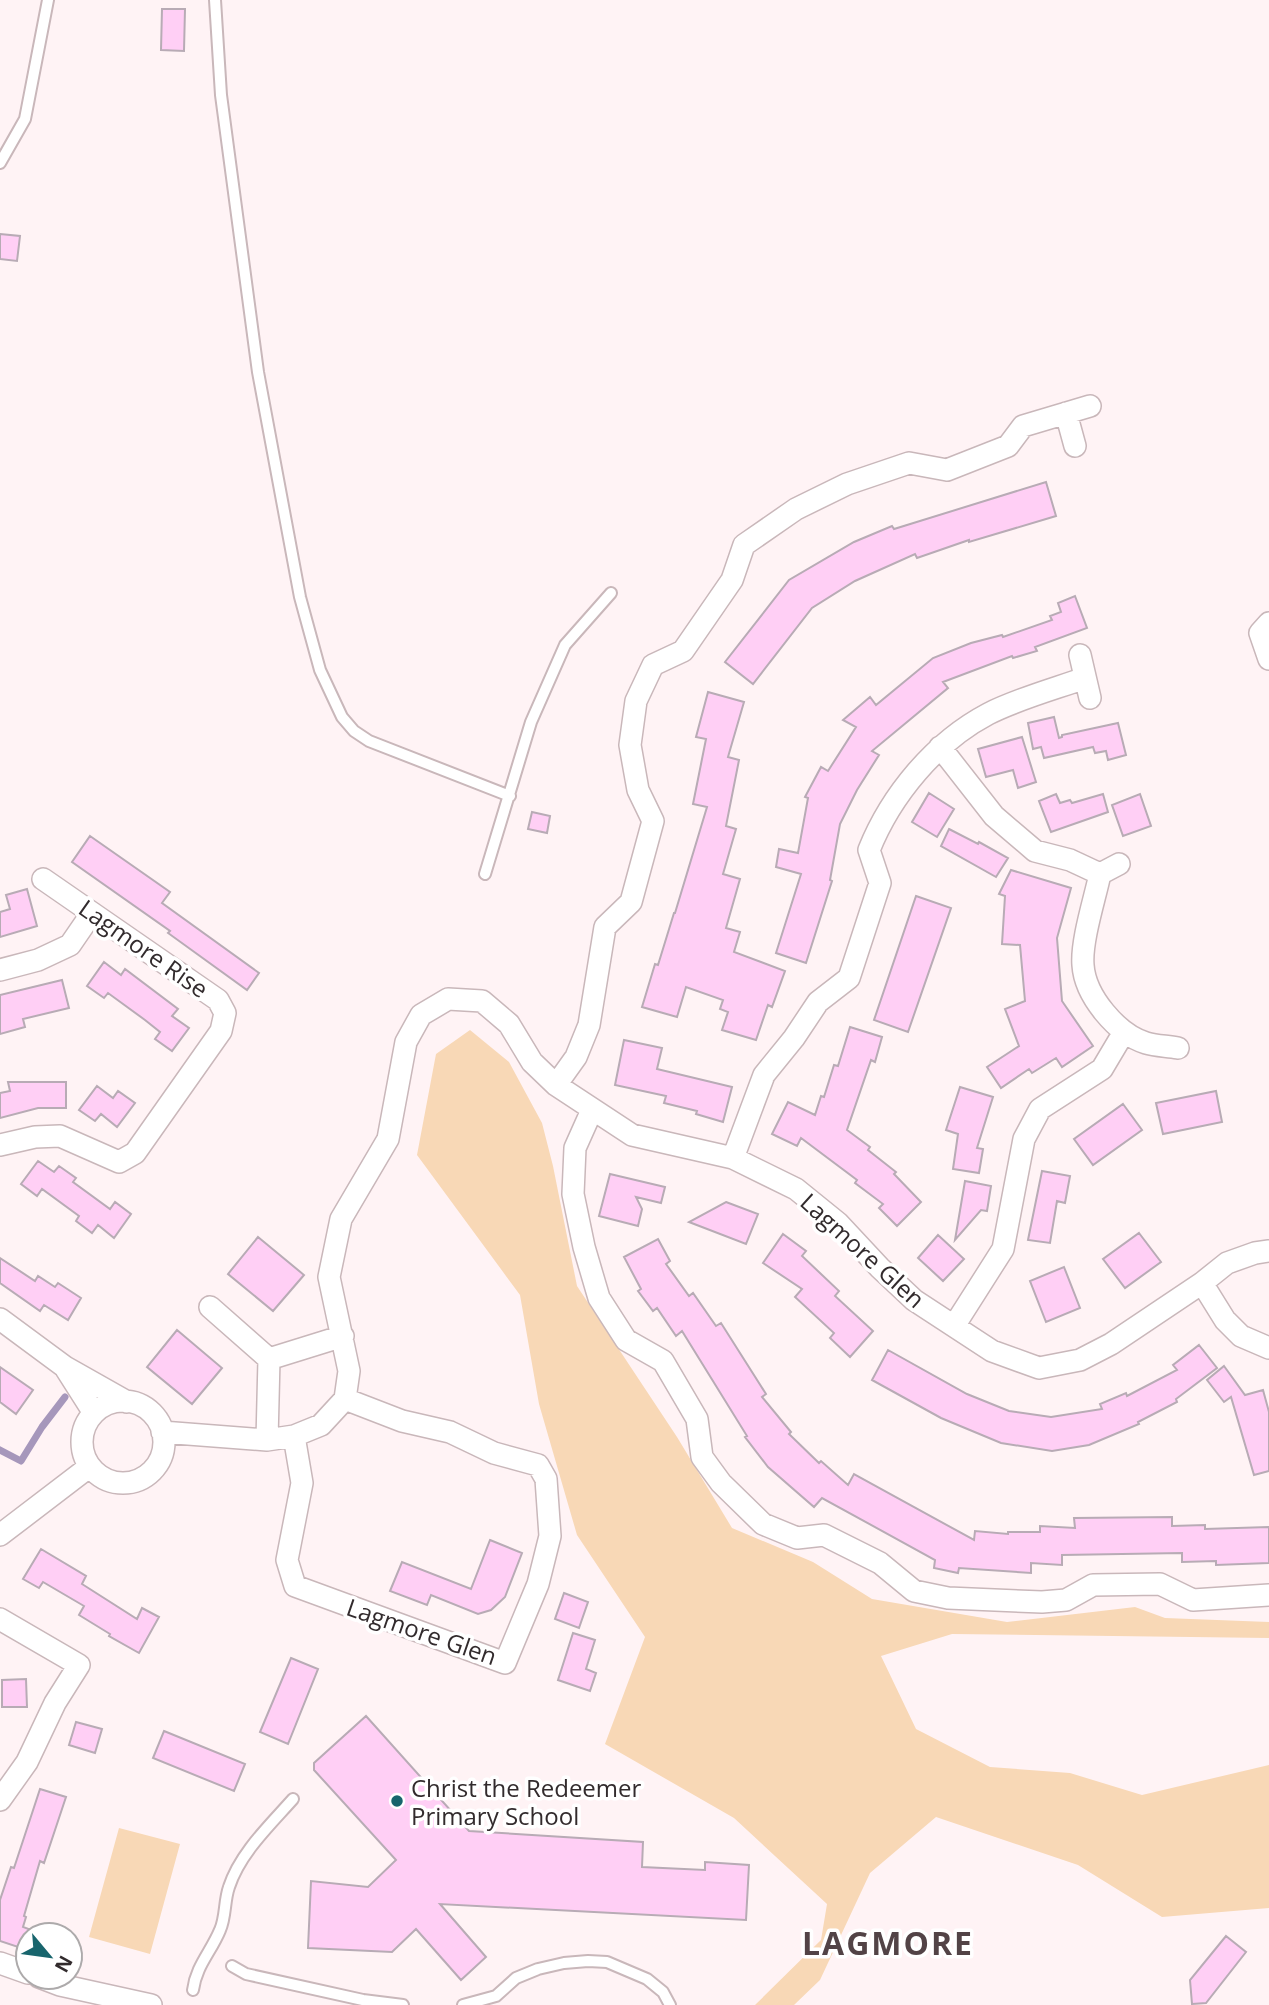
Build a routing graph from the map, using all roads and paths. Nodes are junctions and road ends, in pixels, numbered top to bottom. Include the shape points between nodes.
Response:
1 (48, 0) edge
2 (215, 0) edge
3 (0, 163) edge
4 (1090, 406) dead end
5 (1066, 413) junction
6 (1075, 446) dead end
7 (611, 593) dead end
8 (1269, 622) edge
9 (1080, 655) dead end
10 (1269, 659) edge
11 (940, 747) junction
12 (510, 796) junction
13 (485, 874) dead end
14 (43, 879) dead end
15 (92, 913) junction
16 (0, 970) edge
17 (1124, 1032) junction
18 (1178, 1048) dead end
19 (556, 1085) junction
20 (592, 1110) junction
21 (0, 1145) edge
22 (733, 1158) junction
23 (1269, 1251) edge
24 (1202, 1283) junction
25 (210, 1307) dead end
26 (0, 1319) edge
27 (954, 1326) junction
28 (343, 1336) junction
29 (1269, 1348) edge
30 (269, 1359) junction
31 (65, 1367) junction
32 (345, 1399) junction
33 (127, 1402) junction
34 (94, 1413) junction
35 (162, 1432) junction
36 (294, 1436) junction
37 (267, 1440) junction
38 (89, 1467) junction
39 (0, 1535) edge
40 (1269, 1595) edge
41 (0, 1619) edge
42 (293, 1799) dead end
43 (0, 1800) edge
44 (232, 1966) dead end
45 (84, 1990) edge
46 (193, 1990) dead end
47 (151, 2005) edge
48 (403, 2005) edge
49 (463, 2005) edge
50 (670, 2005) edge

1 - 3 lane via 25,119
2 - 12 lane via 221,95 258,372 300,597 320,670 342,717 369,741
4 - 5 street
5 - 6 street
5 - 19 street via 1023,426 1008,446 947,470 909,463 847,484 796,509 744,545 732,580 683,651 653,665 636,701 630,745 638,790 653,821 631,902 605,927 589,1025 576,1057
7 - 12 lane via 565,645 531,722
8 - 10 street via 1260,633
9 - 11 street via 1087,688 988,714
11 - 17 street via 994,816 1035,851 1110,869 1089,923 1083,966 1095,1002
11 - 22 street via 899,794 869,850 880,883 849,978 818,1002 764,1075
12 - 13 lane
14 - 15 street, Lagmore Rise
15 - 16 street via 70,946
15 - 21 street, Lagmore Rise via 218,1000 225,1013 221,1031 135,1153 119,1162 60,1136
17 - 18 street via 1144,1042
17 - 27 street via 1102,1069 1040,1109 1024,1139 1003,1249
19 - 20 street, Lagmore Glen
19 - 28 street, Lagmore Glen via 532,1062 509,1024 482,1001 448,999 421,1015 406,1042 388,1139 341,1219 329,1278
20 - 22 street, Lagmore Glen via 632,1135
20 - 40 street via 575,1148 573,1194 599,1298 626,1340 663,1361 697,1419 702,1457 763,1524 797,1538 824,1535 880,1563 914,1591 948,1598 1042,1602 1066,1600 1093,1585 1160,1584 1193,1600
22 - 27 street, Lagmore Glen via 796,1189 838,1223 914,1300
23 - 24 street, Lagmore Glen via 1227,1263
24 - 27 street, Lagmore Glen via 1111,1344 1080,1360 1039,1368 992,1351
24 - 29 street via 1241,1336
25 - 30 street
26 - 31 street
28 - 30 street
28 - 32 street, Lagmore Glen via 349,1371
30 - 37 street
31 - 33 street
31 - 34 street
32 - 36 street via 320,1425
32 - 36 street, Lagmore Glen via 538,1465 547,1479 551,1536 538,1584 505,1663 295,1586 287,1560 302,1483
33 - 34 street via 115,1402
33 - 35 street via 150,1412
34 - 38 street via 82,1445
35 - 37 street
35 - 38 street via 159,1460 140,1480 112,1482
36 - 37 street
38 - 39 street
41 - 43 street via 79,1665 27,1762
42 - 46 lane via 254,1844 234,1877 222,1925 195,1974
44 - 48 lane via 246,1974
45 - 47 street
49 - 50 lane via 496,1996 516,1978 538,1969 588,1961 607,1962 647,1979

